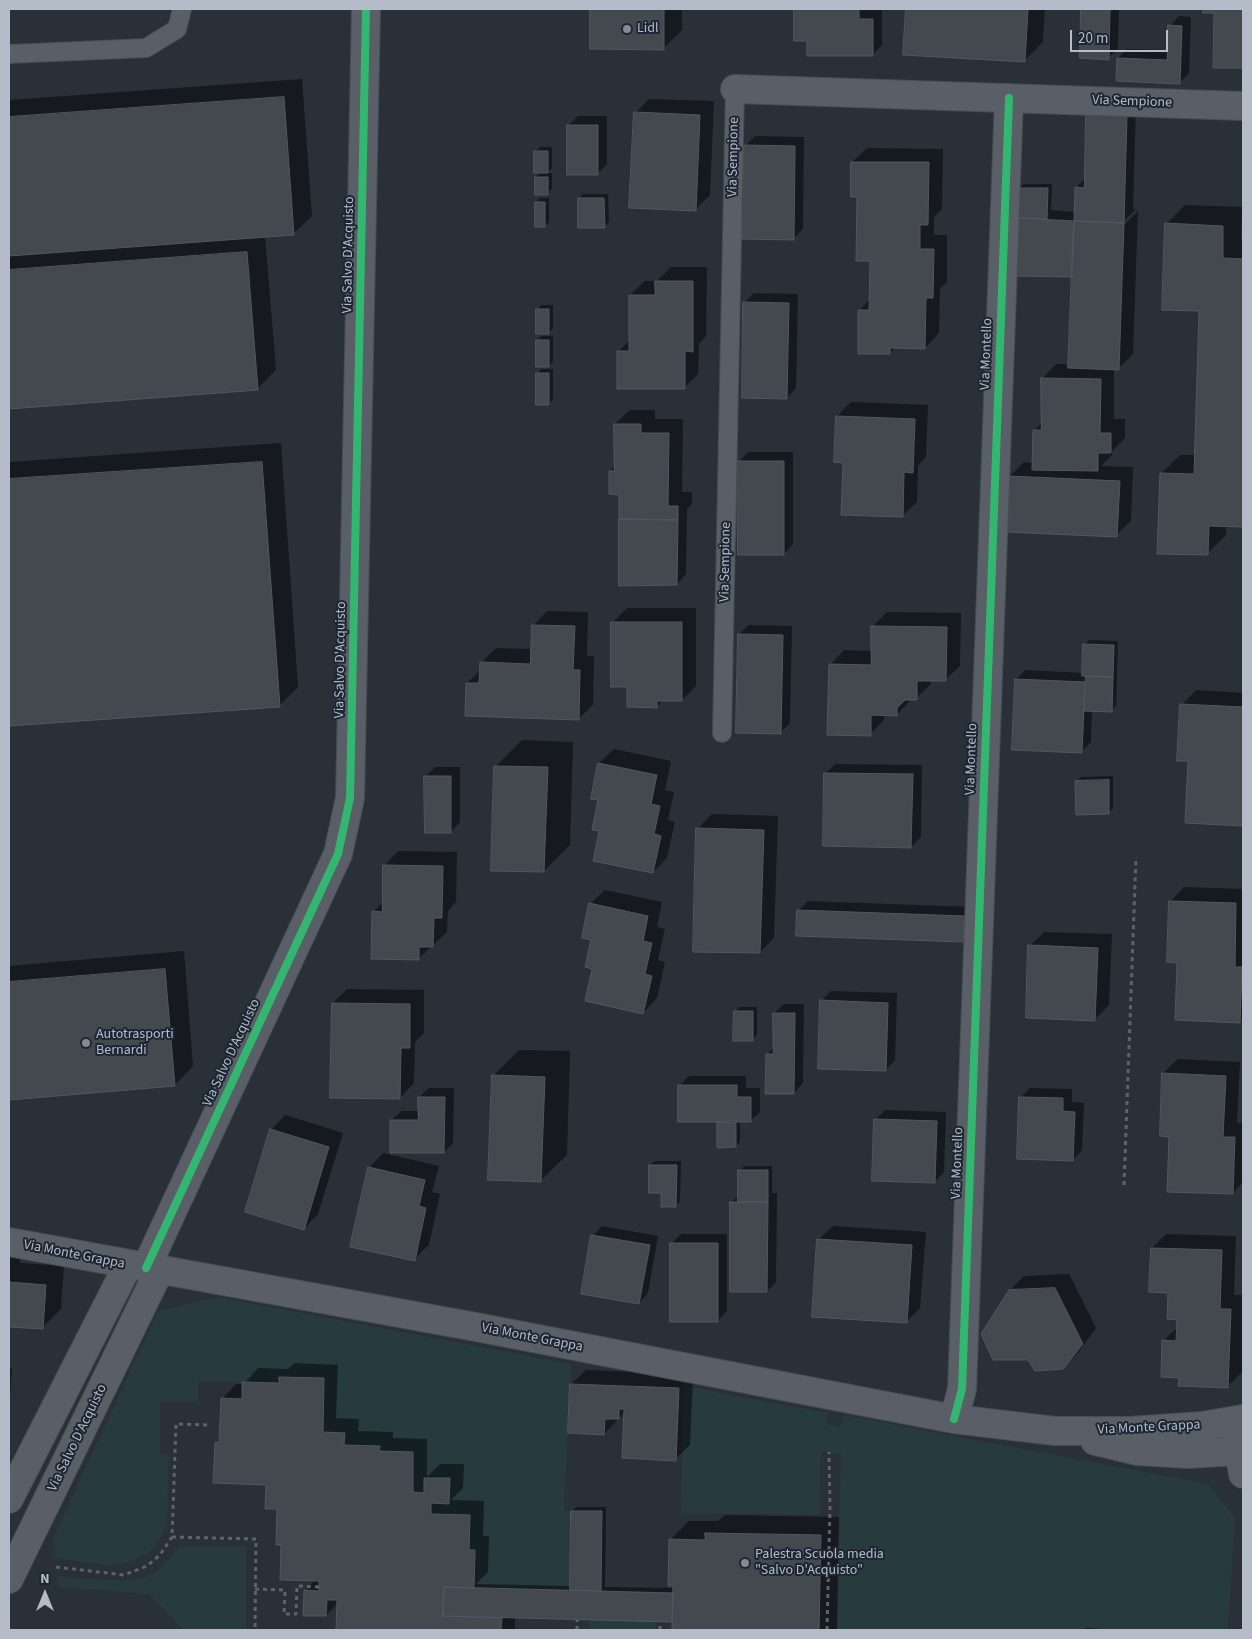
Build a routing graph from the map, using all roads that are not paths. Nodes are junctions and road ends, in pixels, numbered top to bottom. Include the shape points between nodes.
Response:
1 (182, 9) edge
2 (366, 9) edge
3 (9, 54) edge
4 (735, 89) joint
5 (1009, 98) junction
6 (1243, 106) edge
7 (722, 733) dead end
8 (9, 1242) edge
9 (145, 1267) junction
10 (954, 1419) junction
11 (1238, 1420) edge
12 (1055, 1431) junction
13 (1242, 1458) edge
14 (9, 1499) edge
15 (9, 1579) edge

1 - 3 lane via 178,29 146,48
2 - 9 street, Via Salvo D'Acquisto via 350,798 338,854
4 - 5 street, Via Sempione
4 - 7 lane, Via Sempione
5 - 6 street, Via Sempione
5 - 10 street, Via Montello via 962,1389
8 - 9 street, Via Monte Grappa
9 - 10 street, Via Monte Grappa
9 - 14 street, Via Salvo D'Acquisto
9 - 15 street, Via Salvo D'Acquisto
10 - 12 street, Via Monte Grappa
11 - 12 street, Via Monte Grappa via 1130,1431
11 - 13 street
12 - 13 street, Via Monte Grappa via 1137,1451

